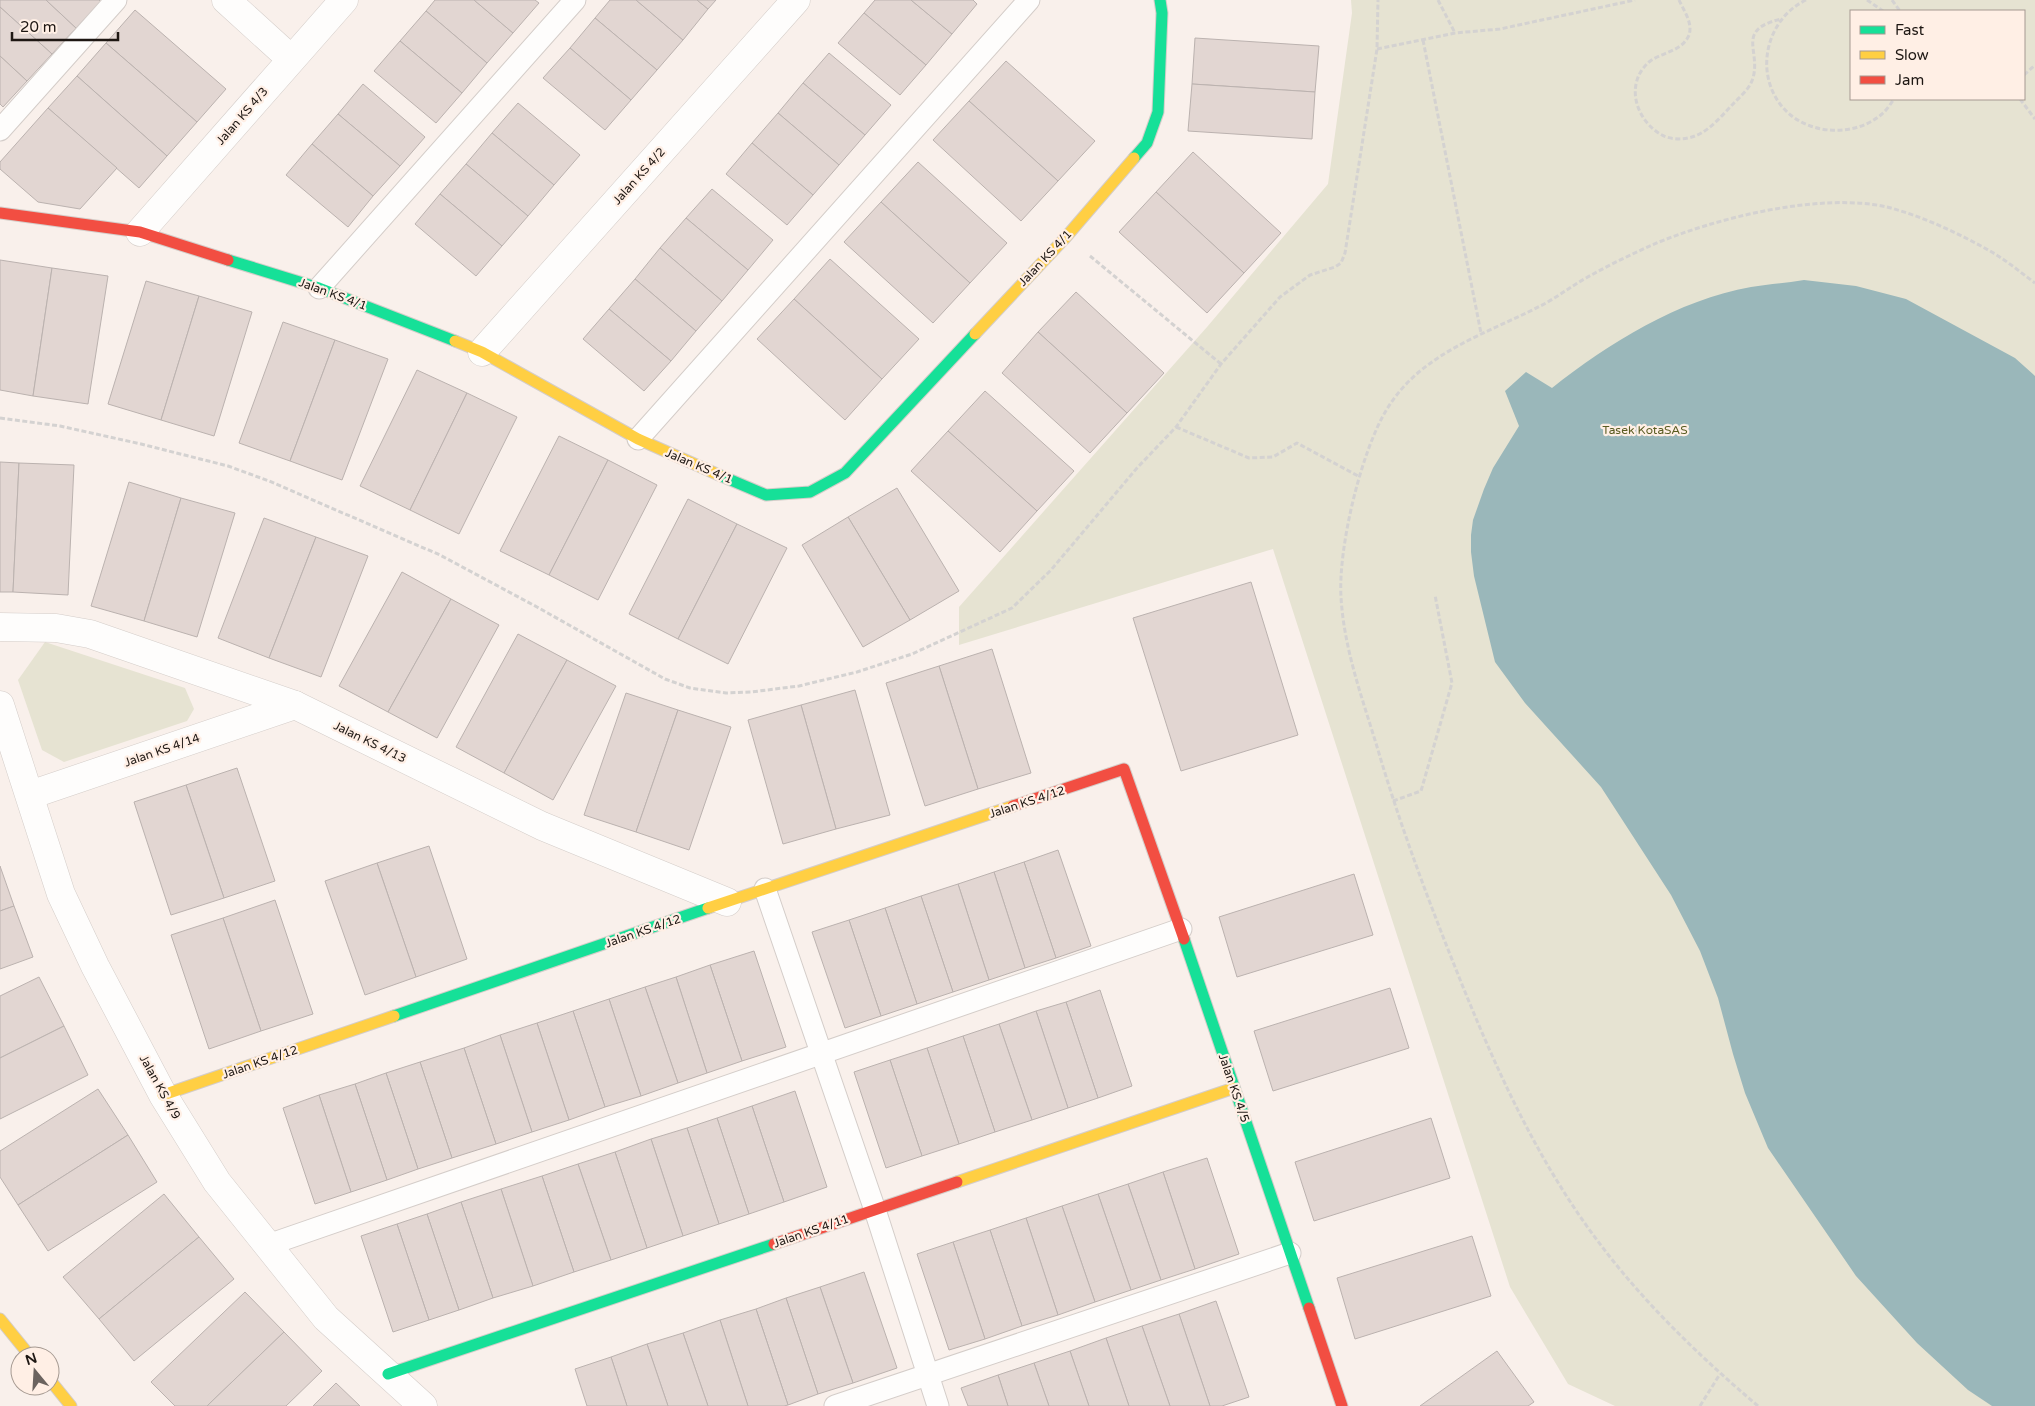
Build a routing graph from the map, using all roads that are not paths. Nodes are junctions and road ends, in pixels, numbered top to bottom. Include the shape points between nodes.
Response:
1 (116, 0) edge
2 (226, 0) edge
3 (344, 0) edge
4 (575, 0) edge
5 (796, 0) edge
6 (1029, 0) edge
7 (1160, 0) edge
8 (292, 59) junction
9 (0, 130) edge
10 (0, 213) edge
11 (140, 232) junction
12 (319, 288) junction
13 (482, 352) junction
14 (638, 439) junction
15 (0, 627) edge
16 (294, 704) junction
17 (0, 705) edge
18 (1124, 769) joint
19 (30, 795) junction
20 (765, 889) junction
21 (727, 902) junction
22 (1181, 929) junction
23 (822, 1053) junction
24 (1234, 1088) junction
25 (163, 1095) junction
26 (875, 1210) junction
27 (268, 1245) junction
28 (1290, 1253) junction
29 (0, 1319) edge
30 (22, 1346) edge
31 (388, 1374) junction
32 (928, 1375) junction
33 (60, 1392) edge
34 (71, 1406) edge
35 (423, 1406) edge
36 (835, 1406) edge
37 (938, 1406) edge
38 (1342, 1406) edge

1 - 9 lane
2 - 8 street
3 - 8 street, Jalan KS 4/3
4 - 12 lane
5 - 13 street, Jalan KS 4/2
6 - 14 lane
7 - 14 street, Jalan KS 4/1 via 1158,112 1147,143 1066,236 845,473 810,492 766,495
8 - 11 street, Jalan KS 4/3
10 - 11 street, Jalan KS 4/1
11 - 12 street, Jalan KS 4/1
12 - 13 street, Jalan KS 4/1
13 - 14 street, Jalan KS 4/1
15 - 16 street, Jalan KS 4/13 via 56,628 90,634
16 - 19 street, Jalan KS 4/14
16 - 21 street, Jalan KS 4/13 via 542,826
17 - 19 street, Jalan KS 4/9
18 - 20 street, Jalan KS 4/12
18 - 22 street, Jalan KS 4/5
19 - 25 street, Jalan KS 4/9 via 61,894
20 - 21 street, Jalan KS 4/12
20 - 23 lane
21 - 25 street, Jalan KS 4/12
22 - 23 lane
22 - 24 street, Jalan KS 4/5
23 - 26 lane
23 - 27 lane
24 - 26 street, Jalan KS 4/11
24 - 28 street, Jalan KS 4/5
25 - 27 street, Jalan KS 4/9 via 217,1182
26 - 31 street, Jalan KS 4/11
26 - 32 lane
27 - 31 street, Jalan KS 4/9 via 326,1318
28 - 32 lane
28 - 38 street, Jalan KS 4/5
29 - 30 street
31 - 35 street, Jalan KS 4/9
32 - 36 lane
32 - 37 lane
33 - 34 street

